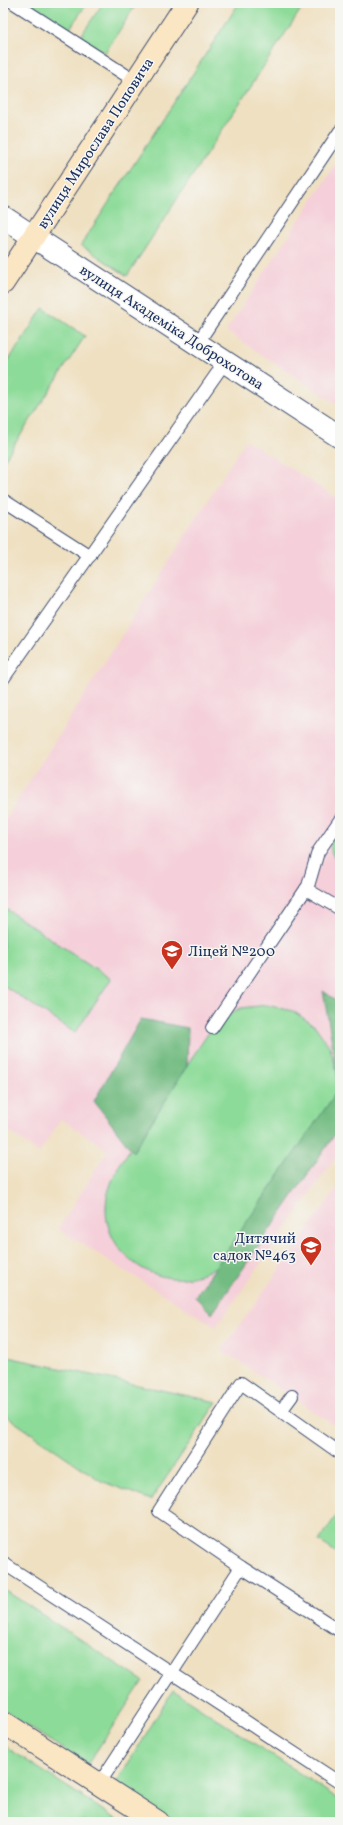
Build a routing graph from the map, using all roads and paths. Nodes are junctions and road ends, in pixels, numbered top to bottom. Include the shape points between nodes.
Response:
1 (14, 3) edge
2 (187, 3) edge
3 (136, 81) junction
4 (340, 131) edge
5 (3, 217) edge
6 (33, 237) junction
7 (3, 282) edge
8 (197, 344) junction
9 (225, 362) junction
10 (340, 437) edge
11 (3, 500) edge
12 (90, 556) junction
13 (3, 679) edge
14 (340, 820) edge
15 (306, 889) junction
16 (340, 909) edge
17 (212, 1028) dead end
18 (292, 1396) dead end
19 (281, 1411) junction
20 (340, 1453) edge
21 (3, 1563) edge
22 (241, 1567) junction
23 (340, 1631) edge
24 (172, 1673) junction
25 (3, 1722) edge
26 (340, 1783) edge
27 (99, 1784) junction
28 (158, 1822) edge

1 - 3 lane
2 - 3 street, вулиця Мирослава Поповича
3 - 6 street, вулиця Мирослава Поповича
4 - 8 lane
5 - 6 street, вулиця Академіка Доброхотова
6 - 7 street, вулиця Мирослава Поповича
6 - 8 street, вулиця Академіка Доброхотова
8 - 9 street, вулиця Академіка Доброхотова
9 - 10 street, вулиця Академіка Доброхотова
9 - 12 lane
11 - 12 lane
12 - 13 lane
14 - 15 lane via 318,852
15 - 16 lane
15 - 17 lane
18 - 19 lane
19 - 20 lane
19 - 22 lane via 241,1383 159,1510
21 - 24 lane
22 - 23 lane
22 - 24 lane
24 - 26 lane
24 - 27 lane
25 - 27 street
27 - 28 street

